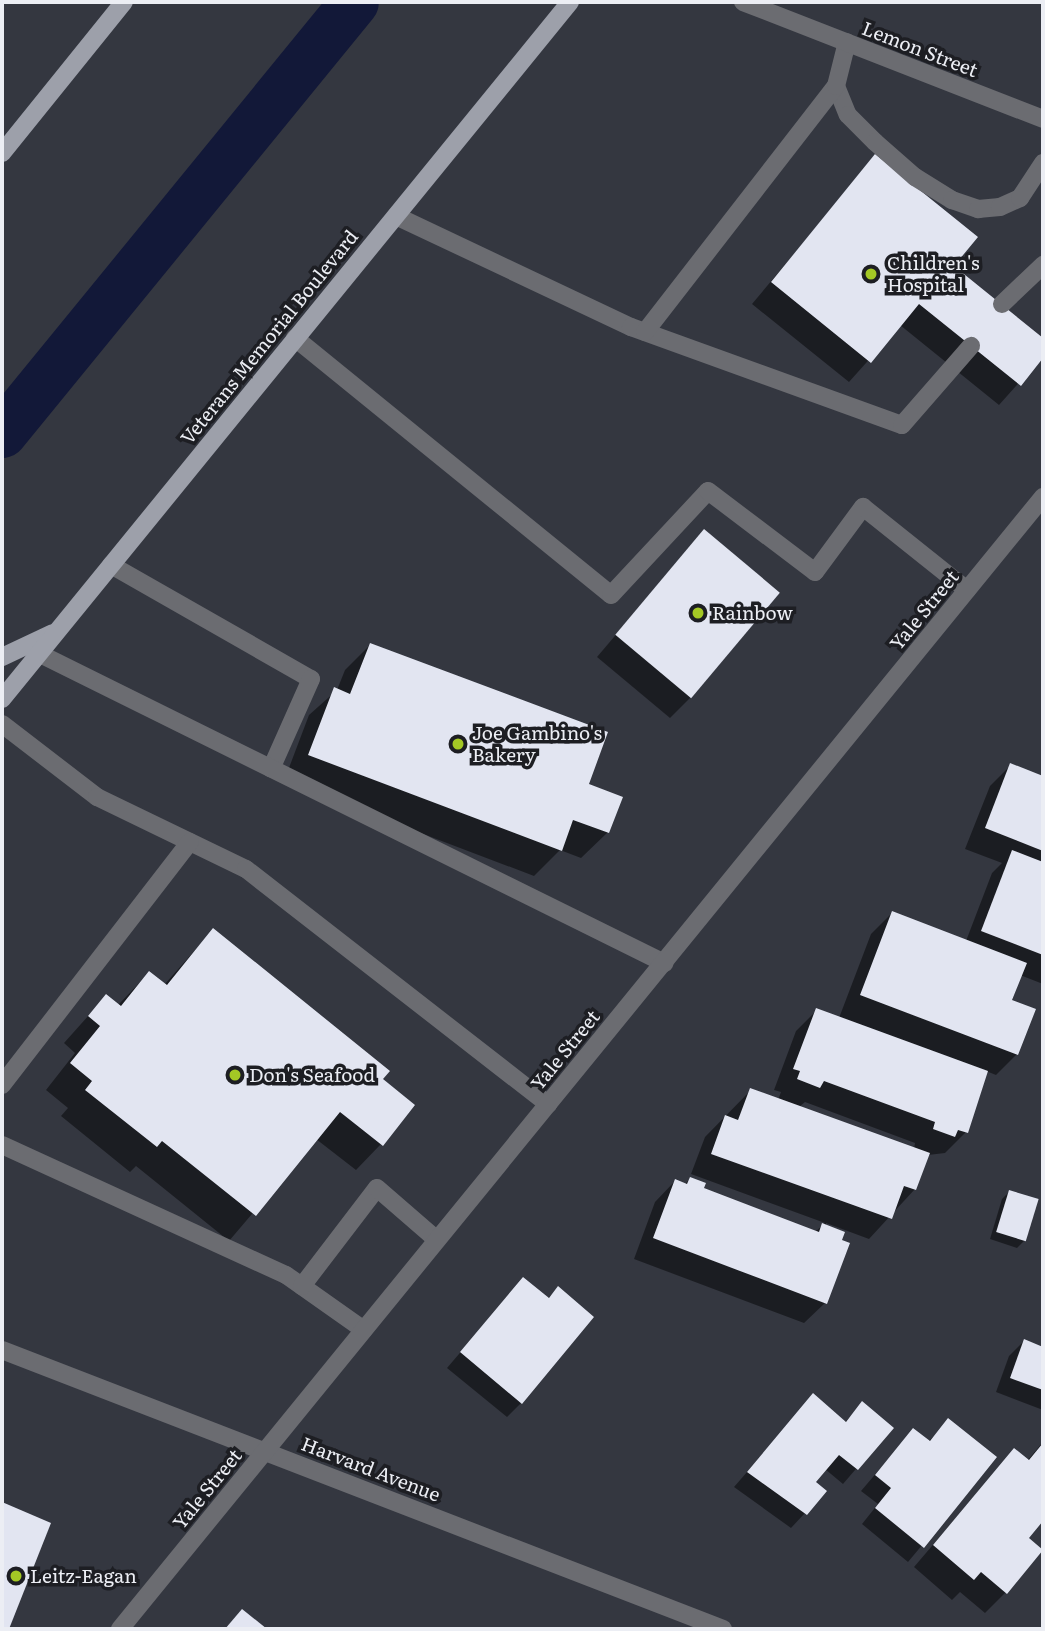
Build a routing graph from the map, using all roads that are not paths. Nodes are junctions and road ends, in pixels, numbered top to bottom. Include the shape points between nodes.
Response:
1 (124, 2) edge
2 (570, 2) edge
3 (743, 2) edge
4 (847, 42) junction
5 (836, 86) junction
6 (1043, 119) edge
7 (2, 153) edge
8 (1043, 163) edge
9 (396, 216) junction
10 (1043, 265) edge
11 (1002, 304) dead end
12 (645, 332) junction
13 (295, 338) junction
14 (971, 346) dead end
15 (1043, 497) edge
16 (111, 565) junction
17 (967, 590) junction
18 (57, 631) junction
19 (38, 653) junction
20 (2, 657) edge
21 (2, 699) edge
22 (2, 724) edge
23 (271, 769) junction
24 (190, 842) junction
25 (664, 963) junction
26 (2, 1085) edge
27 (548, 1104) junction
28 (2, 1145) edge
29 (438, 1240) junction
30 (302, 1286) junction
31 (364, 1330) junction
32 (2, 1350) edge
33 (266, 1450) junction
34 (120, 1629) edge
35 (723, 1629) edge

1 - 7 main road
2 - 9 main road, Veterans Memorial Boulevard
3 - 4 street, Lemon Street
4 - 5 street
4 - 6 street, Lemon Street
5 - 8 street via 848,115 875,142 915,177 952,200 978,209 1020,198
5 - 12 street
9 - 12 street
9 - 13 main road, Veterans Memorial Boulevard
10 - 11 street
12 - 14 street via 902,425
13 - 16 main road, Veterans Memorial Boulevard
13 - 17 street via 611,595 708,491 815,572 863,507
15 - 17 street, Yale Street
16 - 18 main road, Veterans Memorial Boulevard
16 - 23 street via 311,679
17 - 25 street, Yale Street
18 - 19 main road, Veterans Memorial Boulevard
18 - 20 main road
19 - 21 main road, Veterans Memorial Boulevard
19 - 23 street
22 - 24 street via 97,797
23 - 25 street
24 - 26 street
24 - 27 street via 246,869
25 - 27 street, Yale Street
27 - 29 street, Yale Street
28 - 30 street
29 - 30 street via 377,1188
29 - 31 street, Yale Street
30 - 31 street
31 - 33 street, Yale Street
32 - 33 street, Harvard Avenue
33 - 34 street, Yale Street
33 - 35 street, Harvard Avenue

